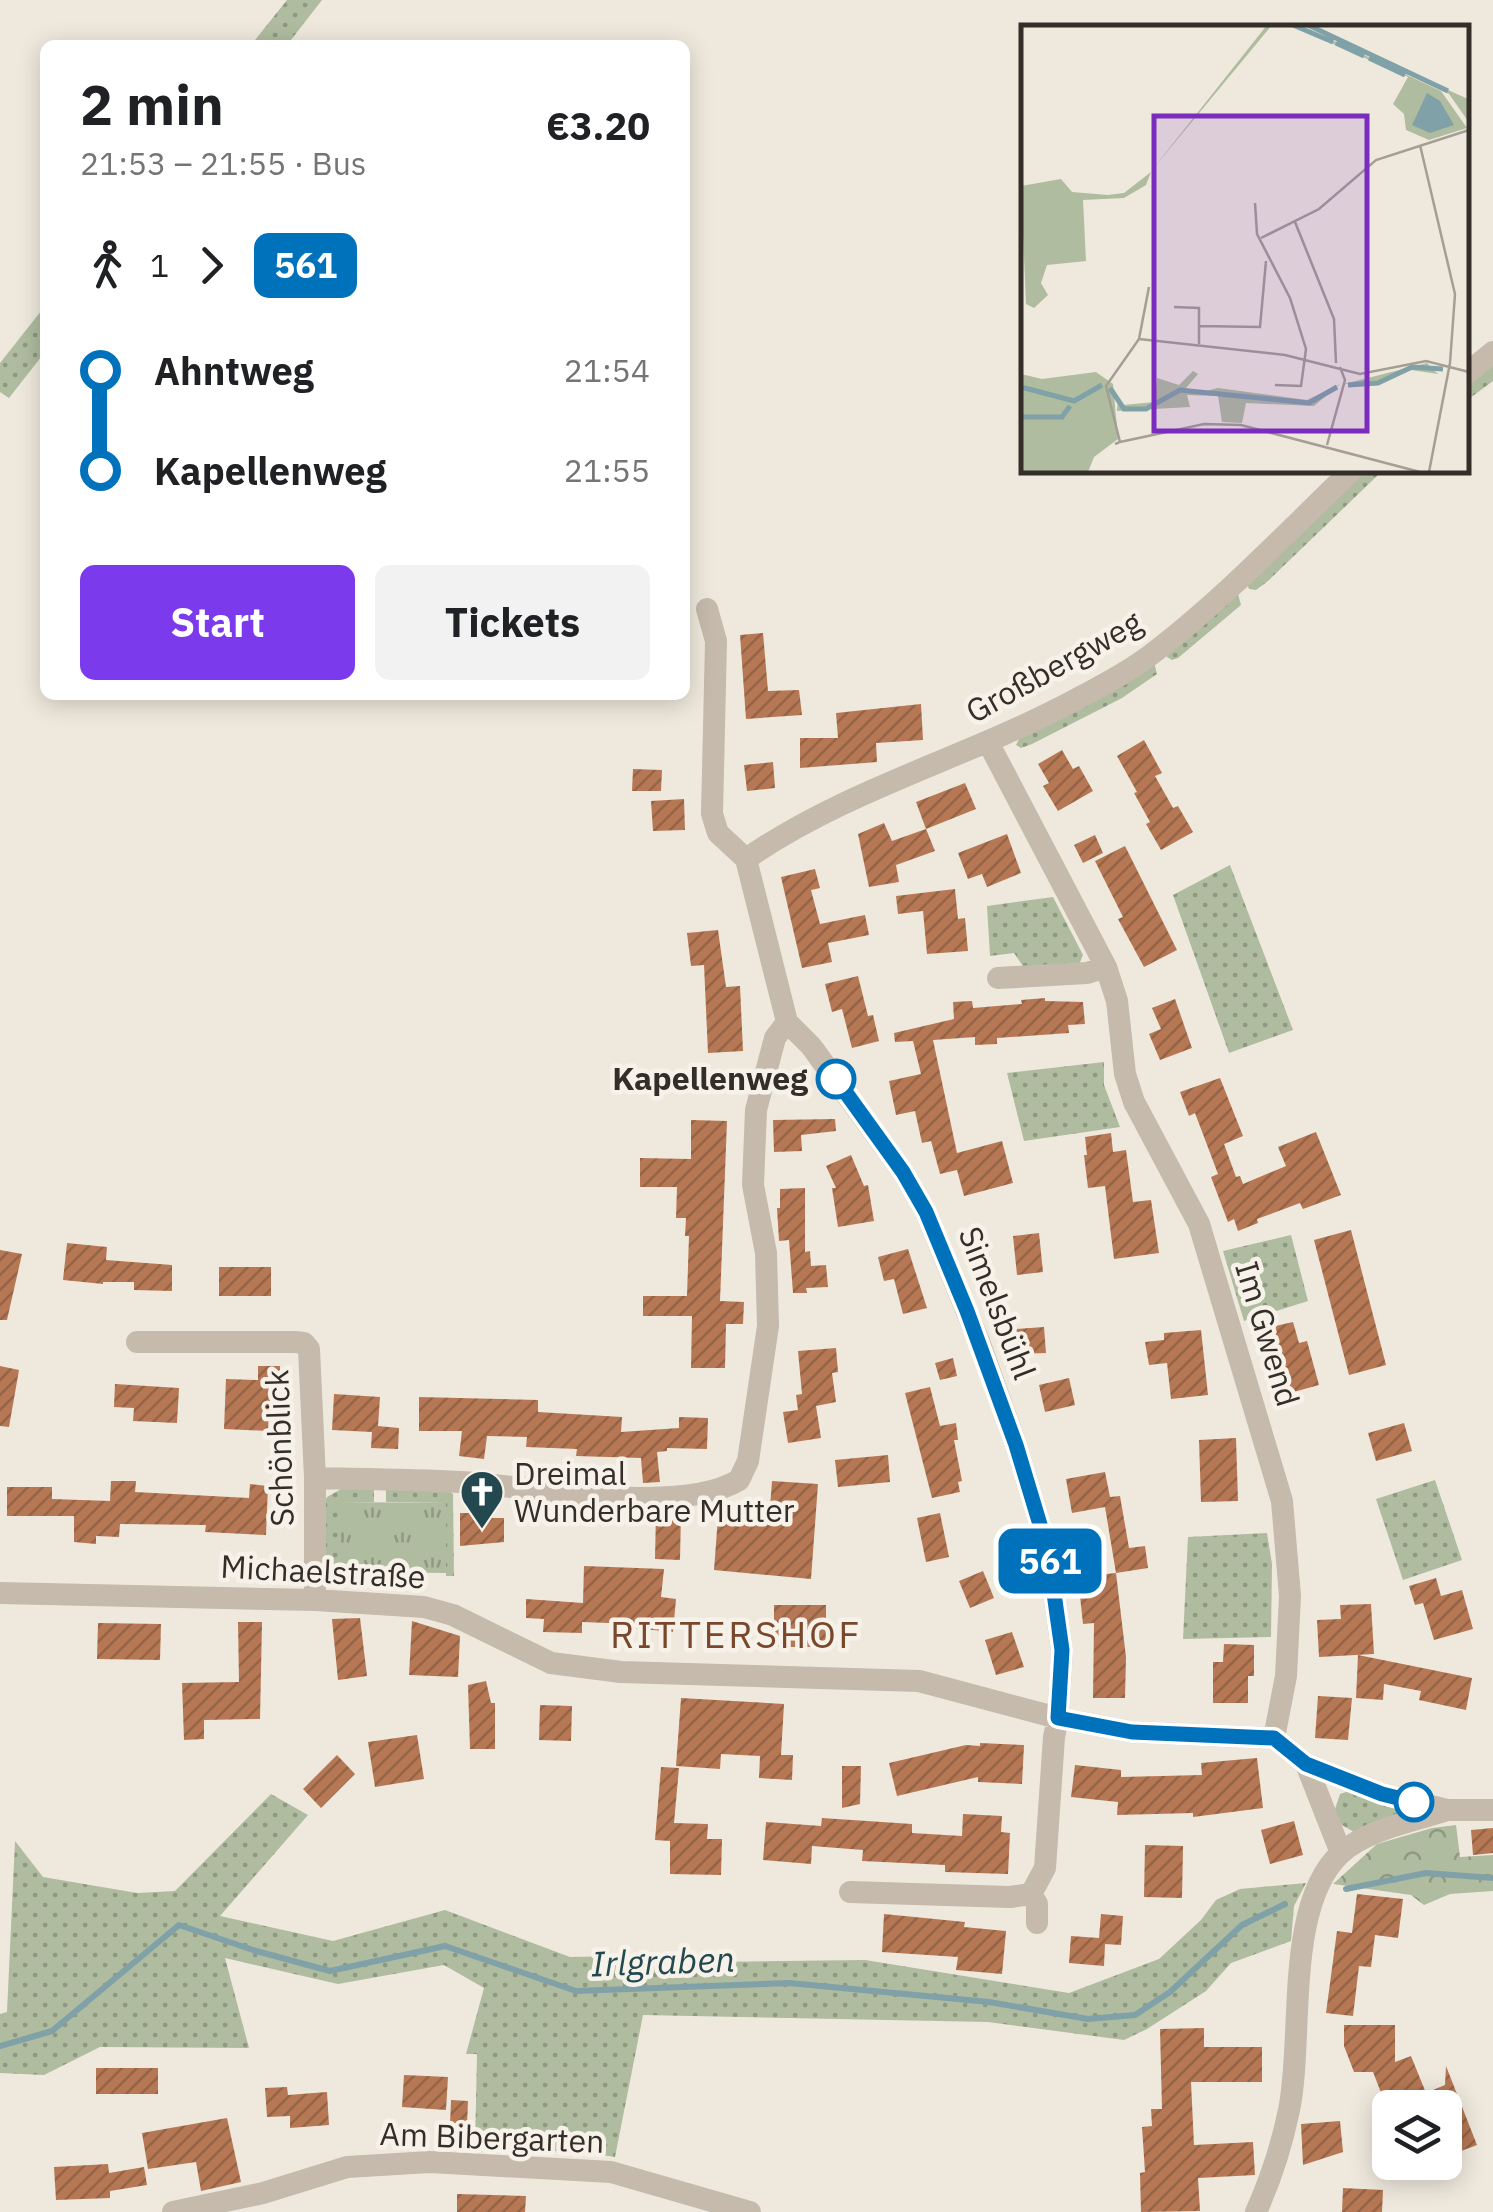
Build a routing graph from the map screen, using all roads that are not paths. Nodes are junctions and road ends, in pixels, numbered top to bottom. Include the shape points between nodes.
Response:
1 (1493, 352) edge
2 (1468, 372) edge
3 (1350, 472) edge
4 (708, 609) dead end
5 (989, 744) junction
6 (746, 858) junction
7 (1106, 967) junction
8 (998, 978) dead end
9 (787, 1022) junction
10 (137, 1342) dead end
11 (315, 1478) junction
12 (0, 1593) edge
13 (315, 1600) junction
14 (1058, 1718) junction
15 (1274, 1738) junction
16 (1306, 1764) junction
17 (1447, 1810) junction
18 (1493, 1810) edge
19 (1341, 1853) junction
20 (850, 1892) dead end
21 (1031, 1894) junction
22 (1037, 1923) dead end
23 (173, 2212) edge
24 (750, 2212) edge
25 (1256, 2212) edge

1 - 2 street
3 - 5 street, Großbergweg via 1154,652
4 - 6 street, Simelsbühl via 716,641 712,814 718,833
5 - 6 street, Großbergweg via 849,798
5 - 7 street, Im Gwend
6 - 9 street, Simelsbühl
7 - 8 street
7 - 15 street, Im Gwend via 1134,1102 1199,1224 1282,1501 1290,1596
9 - 11 street via 775,1038 756,1110 753,1185 766,1253 768,1326 748,1461 739,1480 679,1496 616,1497 461,1482
9 - 14 street, Simelsbühl via 903,1172 967,1311 1048,1551 1062,1650
10 - 11 street, Schönblick via 304,1343 310,1349
11 - 13 street, Schönblick
12 - 13 street, Michaelstraße
13 - 14 street, Michaelstraße via 424,1607 563,1666 920,1680
14 - 15 street, Michaelstraße via 1132,1732
14 - 21 street, Simelsbühl via 1044,1868
15 - 16 street
16 - 17 street
16 - 19 street
17 - 18 street
17 - 19 street
19 - 25 street via 1312,1896 1289,2109
20 - 21 street
21 - 22 street, Simelsbühl
23 - 24 street, Am Bibergarten via 346,2167 430,2162 611,2172

